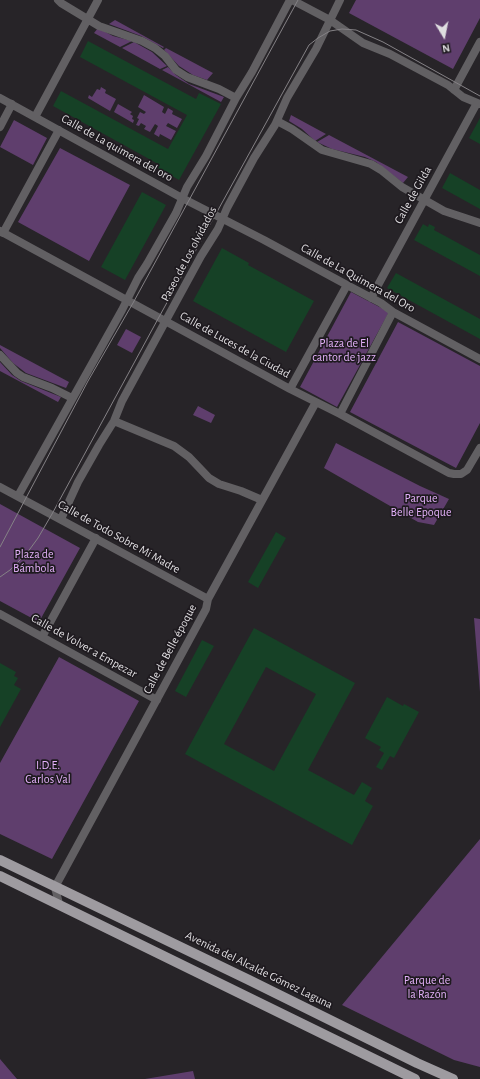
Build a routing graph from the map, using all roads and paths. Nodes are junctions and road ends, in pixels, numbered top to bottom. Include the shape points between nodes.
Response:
1 (58, 0) edge
2 (98, 0) edge
3 (291, 0) edge
4 (340, 0) edge
5 (88, 19) junction
6 (330, 20) junction
7 (480, 42) edge
8 (454, 90) junction
9 (0, 98) edge
10 (236, 98) junction
11 (12, 104) junction
12 (478, 104) edge
13 (35, 117) junction
14 (277, 120) junction
15 (0, 127) edge
16 (59, 130) junction
17 (182, 198) junction
18 (424, 199) junction
19 (223, 218) junction
20 (480, 223) edge
21 (2, 232) edge
22 (347, 285) junction
23 (370, 298) junction
24 (127, 299) junction
25 (393, 312) junction
26 (167, 321) junction
27 (0, 354) edge
28 (480, 359) edge
29 (290, 389) junction
30 (72, 398) junction
31 (316, 402) junction
32 (340, 414) junction
33 (114, 421) junction
34 (480, 448) edge
35 (0, 487) edge
36 (18, 496) junction
37 (262, 500) junction
38 (61, 519) junction
39 (96, 538) junction
40 (208, 599) junction
41 (0, 614) edge
42 (42, 637) junction
43 (157, 700) junction
44 (0, 860) edge
45 (0, 876) edge
46 (55, 886) junction
47 (59, 904) junction
48 (415, 1079) edge
49 (453, 1079) edge

1 - 5 street
2 - 5 street
3 - 6 street
3 - 10 street
4 - 6 street, Paseo de Los olvidados
5 - 10 street via 142,41 160,52 176,70 187,77
5 - 13 street
6 - 8 street via 358,40 390,54
6 - 14 street, Paseo de Los olvidados
7 - 8 street
8 - 12 street
9 - 11 street, Calle de La quimera del oro
10 - 17 street
11 - 13 street, Calle de La quimera del oro
11 - 15 street
12 - 18 street, Calle de Gilda
13 - 16 street, Calle de La quimera del oro
14 - 18 street via 322,150 371,164 402,187
14 - 19 street, Paseo de Los olvidados
16 - 17 street, Calle de La quimera del oro
16 - 21 street
17 - 19 street, Calle de La quimera del oro
17 - 24 street
18 - 20 street via 444,211
18 - 23 street, Calle de Gilda
19 - 22 street, Calle de La Quimera del Oro
19 - 26 street, Paseo de Los olvidados
21 - 24 street, Calle de Luces de la Ciudad
22 - 23 street, Calle de La Quimera del Oro
22 - 29 street
23 - 25 street, Calle de La Quimera del Oro
24 - 26 street, Calle de Luces de la Ciudad
24 - 30 street
25 - 28 street, Calle de La Quimera del Oro
25 - 32 street
26 - 29 street, Calle de Luces de la Ciudad
26 - 33 street, Paseo de Los olvidados via 120,405
27 - 30 street via 23,377
29 - 31 street, Calle de Luces de la Ciudad
30 - 36 street
31 - 32 street, Calle de Luces de la Ciudad
31 - 37 street, Calle de Belle époque
32 - 34 street, Calle de Luces de la Ciudad via 449,473 461,474 469,468
33 - 37 street via 174,446 189,457 209,478
33 - 38 street, Paseo de Los olvidados via 78,482
35 - 36 street
36 - 38 street, Calle de Todo Sobre Mi Madre
37 - 40 street, Calle de Belle époque
38 - 39 street, Calle de Todo Sobre Mi Madre
39 - 40 street, Calle de Todo Sobre Mi Madre
39 - 42 street
40 - 43 street, Calle de Belle époque via 206,609
41 - 42 street, Calle de Volver a Empezar
42 - 43 street, Calle de Volver a Empezar
43 - 46 street, Calle de Belle époque
44 - 46 main road, Avenida del Alcalde Gómez Laguna
45 - 47 main road
46 - 47 street
46 - 49 main road, Avenida del Alcalde Gómez Laguna
47 - 48 main road

